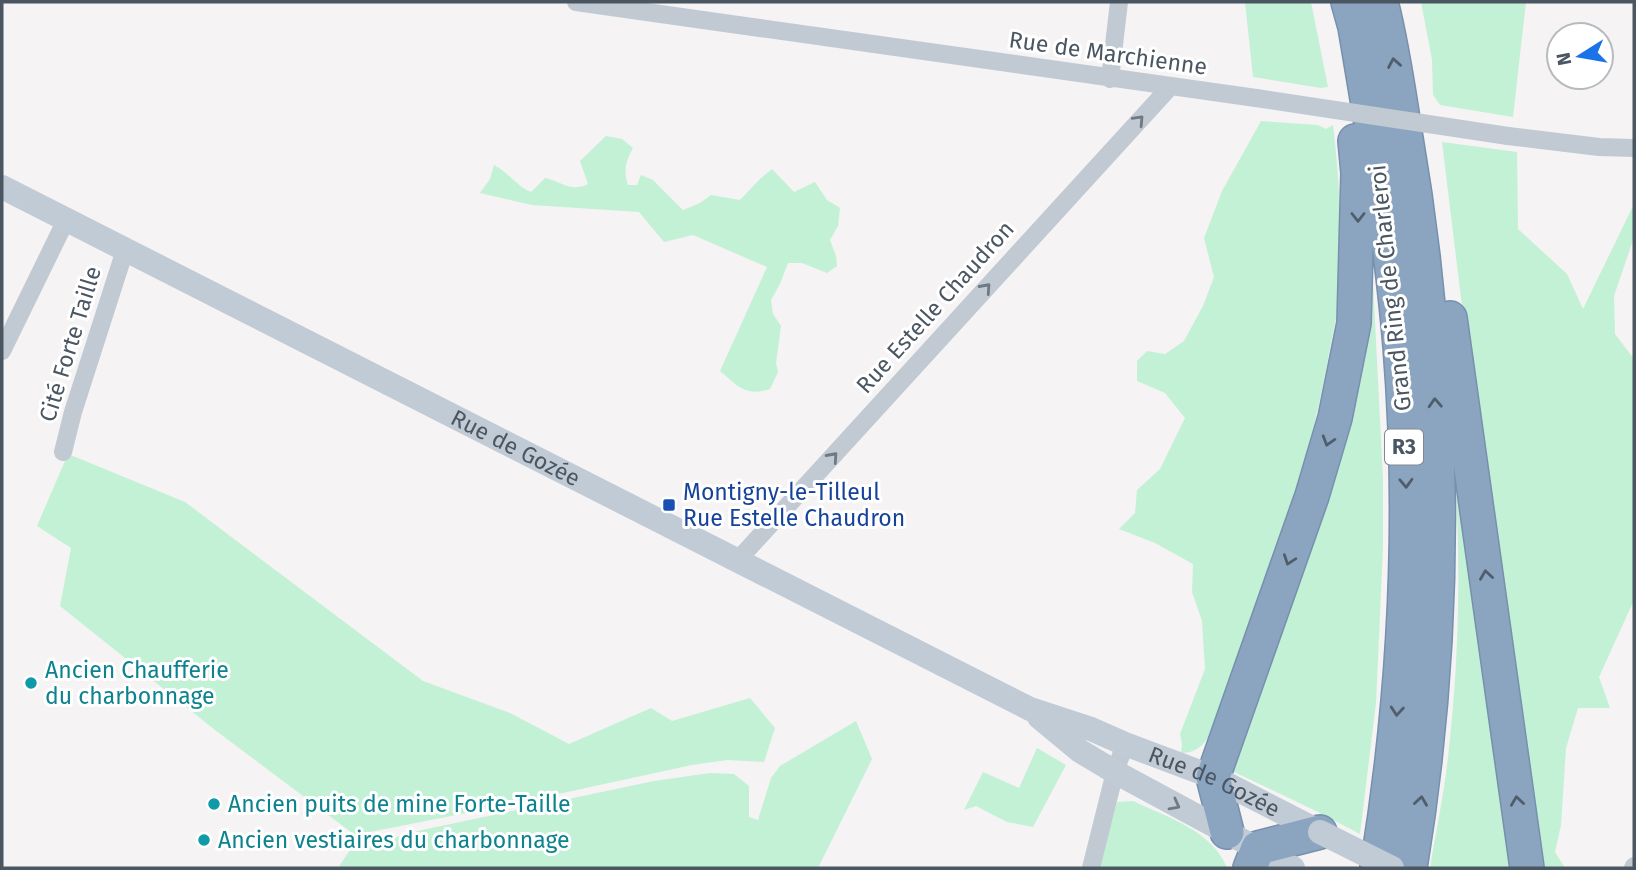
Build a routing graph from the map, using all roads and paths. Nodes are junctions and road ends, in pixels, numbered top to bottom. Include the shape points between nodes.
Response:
1 (576, 2) edge
2 (1119, 2) edge
3 (1381, 2) edge
4 (1352, 14) edge
5 (1110, 79) junction
6 (1170, 87) junction
7 (1634, 148) edge
8 (2, 187) edge
9 (1418, 203) junction
10 (66, 220) junction
11 (125, 250) junction
12 (2, 351) edge
13 (63, 452) dead end
14 (737, 561) junction
15 (1030, 709) junction
16 (1125, 744) junction
17 (1115, 772) junction
18 (1213, 777) junction
19 (1227, 832) junction
20 (1320, 832) junction
21 (1254, 858) edge
22 (1091, 868) edge
23 (1293, 868) edge
24 (1377, 868) edge
25 (1392, 868) edge
26 (1410, 868) edge
27 (1527, 868) edge

1 - 5 street, Rue de Marchienne
2 - 5 street
9 -> 3 highway, Grand Ring de Charleroi / R3
4 -> 18 highway via 1350,86 1358,173 1354,323 1335,418 1312,496
4 -> 24 highway, Grand Ring de Charleroi / R3 via 1385,201 1400,348 1406,494 1403,643 1391,785
5 - 6 street, Rue de Marchienne
6 - 7 street, Rue de Marchienne, bridge via 1508,136
14 -> 6 street, Rue Estelle Chaudron
8 - 10 main road, Rue de Gozée
26 -> 9 highway, Grand Ring de Charleroi / R3 via 1436,645 1439,494 1433,345
27 -> 9 highway via 1441,253
10 - 11 main road, Rue de Gozée
10 - 12 street, Cité Forte Taille
11 - 13 street, Cité Forte Taille
11 - 14 main road, Rue de Gozée
14 - 15 main road, Rue de Gozée
15 - 16 main road, Rue de Gozée
15 - 17 main road, Rue de Gozée via 1080,751
16 - 17 street
16 - 18 main road, Rue de Gozée
17 -> 19 main road, Rue de Gozée
17 - 22 street
18 - 19 highway
18 - 20 main road, Rue de Gozée
19 - 21 main road, Rue de Gozée
20 - 21 highway
20 - 25 main road, Rue de Gozée, bridge
21 - 23 main road, Rue de Gozée

